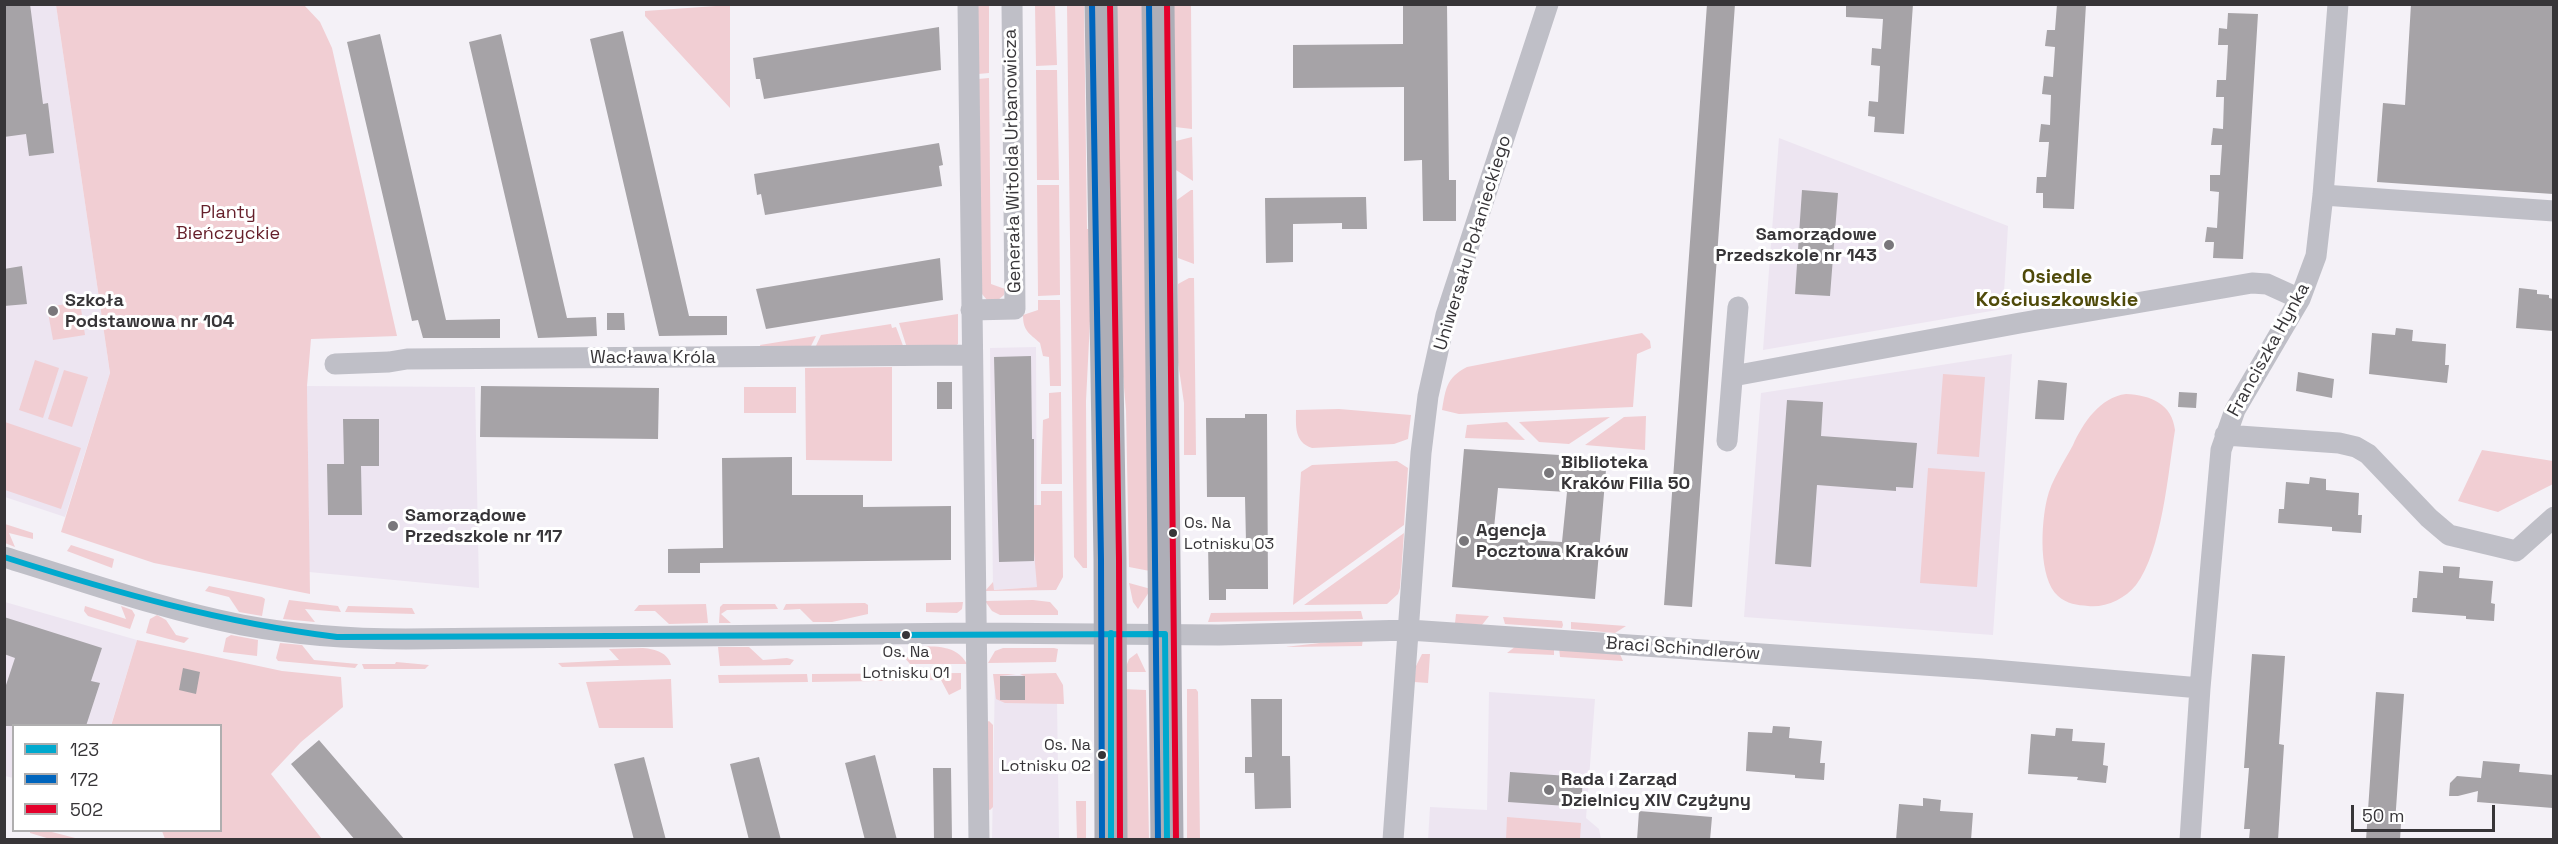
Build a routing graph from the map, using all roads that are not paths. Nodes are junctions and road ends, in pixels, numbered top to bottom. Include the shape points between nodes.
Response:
1 (968, 4) edge
2 (1012, 4) edge
3 (1101, 4) edge
4 (1158, 4) edge
5 (1548, 4) edge
6 (2338, 4) edge
7 (2323, 195) junction
8 (2553, 211) edge
9 (2300, 299) junction
10 (1738, 308) dead end
11 (971, 310) junction
12 (971, 355) junction
13 (335, 364) dead end
14 (1733, 376) junction
15 (2225, 435) junction
16 (1727, 441) dead end
17 (2553, 517) edge
18 (4, 556) edge
19 (1409, 630) junction
20 (977, 633) junction
21 (1111, 633) junction
22 (1166, 634) junction
23 (2200, 688) junction
24 (979, 840) edge
25 (1111, 840) edge
26 (1167, 840) edge
27 (1393, 840) edge
28 (2190, 840) edge

1 - 11 street
2 - 11 street, Generała Witolda Urbanowicza via 1015,309
3 - 21 main road
4 - 22 main road
5 - 19 street, Uniwersału Połanieckiego via 1446,315 1428,396
6 - 7 street, Franciszka Hynka
7 - 8 street
7 - 9 street, Franciszka Hynka via 2316,256
9 - 14 street via 2267,284 2252,283
9 - 15 street, Franciszka Hynka via 2257,368
10 - 14 street
11 - 12 street
12 - 13 street, Wacława Króla via 407,359
12 - 20 street
14 - 16 street
15 - 17 street via 2339,442 2356,447 2368,454 2449,535 2516,551
15 - 23 street, Franciszka Hynka
18 - 20 street, Braci Schindlerów via 208,618 337,637
19 - 22 street, Braci Schindlerów
19 - 23 street, Braci Schindlerów via 1982,669
19 - 27 street, Uniwersału Połanieckiego
20 - 21 street, Braci Schindlerów
20 - 24 street
21 - 22 street, Braci Schindlerów
21 - 25 main road
22 - 26 main road
23 - 28 street, Franciszka Hynka

